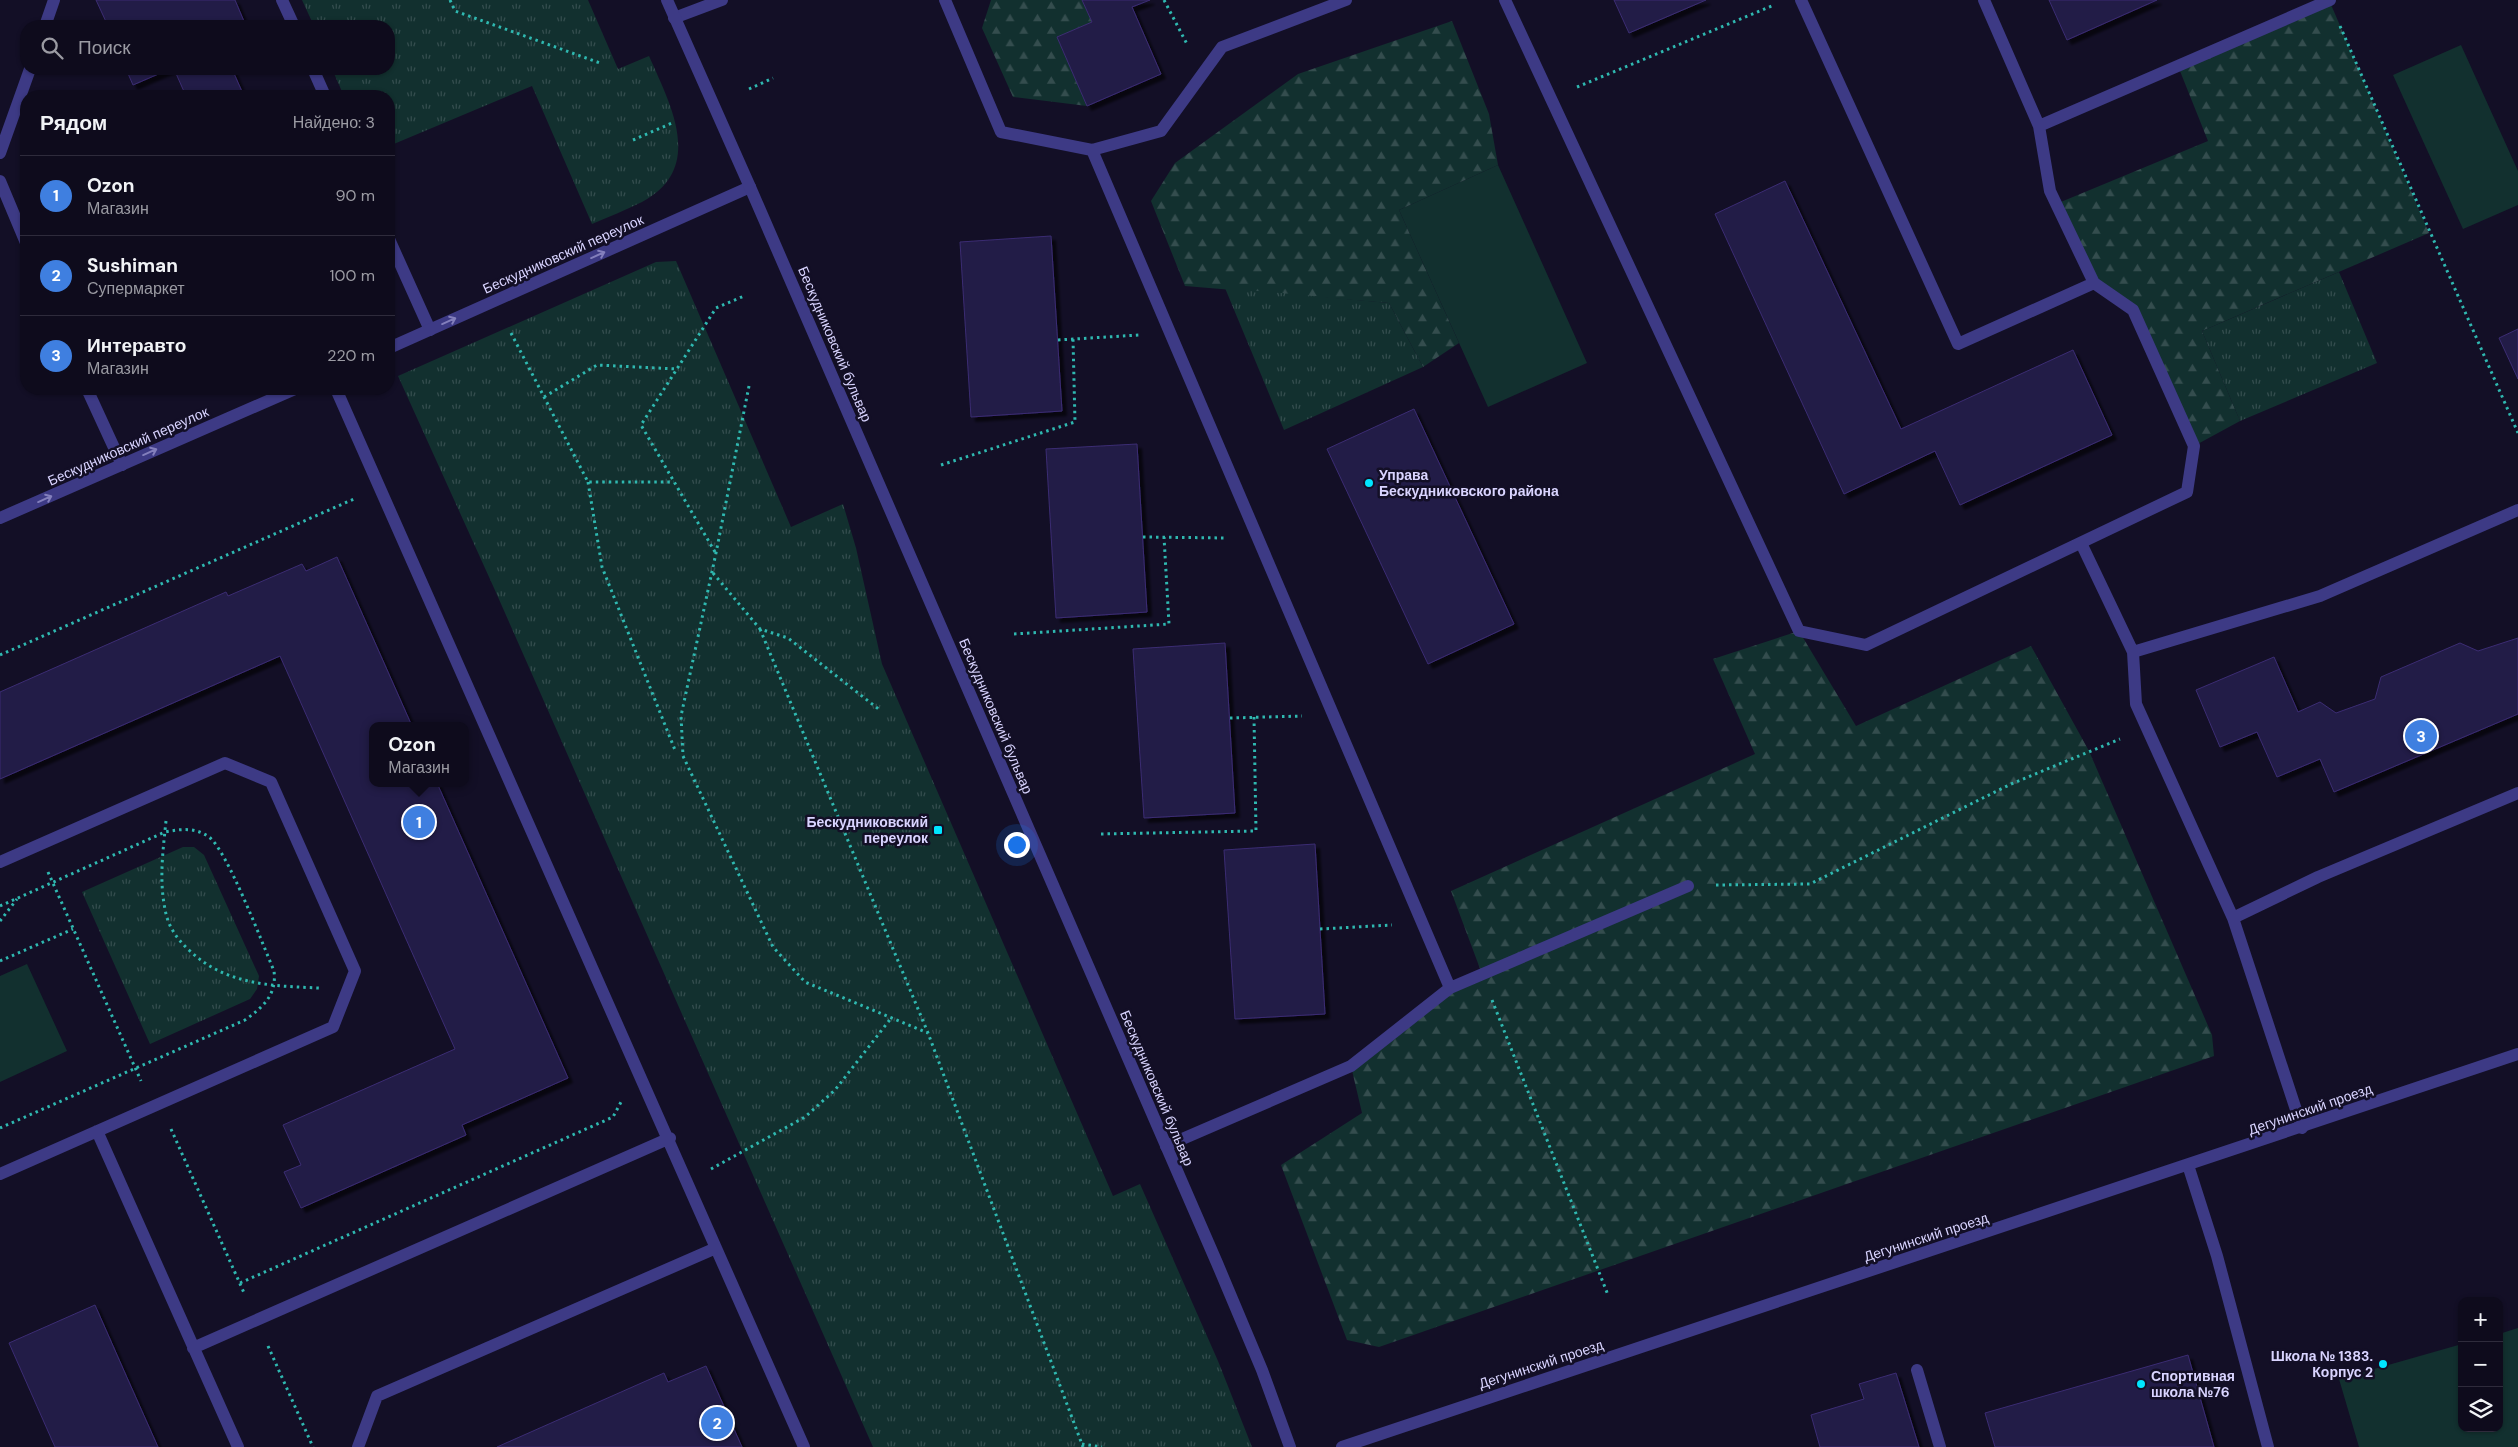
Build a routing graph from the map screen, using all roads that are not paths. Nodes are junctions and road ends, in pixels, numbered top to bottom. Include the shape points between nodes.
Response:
1 (54, 0) edge
2 (282, 0) edge
3 (666, 0) edge
4 (722, 0) edge
5 (945, 0) edge
6 (1346, 0) edge
7 (1506, 0) edge
8 (1801, 0) edge
9 (1984, 0) edge
10 (2329, 0) edge
11 (674, 18) junction
12 (47, 20) edge
13 (291, 20) edge
14 (28, 75) edge
15 (316, 75) edge
16 (22, 90) edge
17 (322, 90) edge
18 (20, 97) edge
19 (2039, 126) junction
20 (1092, 150) junction
21 (0, 153) edge
22 (0, 181) edge
23 (750, 187) junction
24 (20, 229) edge
25 (395, 252) edge
26 (2094, 283) junction
27 (430, 330) junction
28 (395, 345) edge
29 (91, 395) edge
30 (281, 395) edge
31 (339, 395) edge
32 (122, 465) junction
33 (2518, 510) edge
34 (0, 518) edge
35 (2081, 543) junction
36 (2133, 652) junction
37 (2518, 793) edge
38 (0, 862) edge
39 (1688, 886) road end
40 (2233, 918) junction
41 (1450, 988) junction
42 (2518, 1054) edge
43 (2302, 1128) junction
44 (97, 1131) junction
45 (670, 1138) junction
46 (1166, 1146) junction
47 (2188, 1165) junction
48 (0, 1174) edge
49 (716, 1248) junction
50 (193, 1348) junction
51 (1917, 1370) dead end
52 (238, 1447) edge
53 (358, 1447) edge
54 (804, 1447) edge
55 (1290, 1447) edge
56 (1342, 1447) edge
57 (1940, 1447) edge
58 (2268, 1447) edge

1 - 12 street
2 - 13 street
3 - 11 street, Бескудниковский бульвар
4 - 11 street
5 - 20 street via 1002,132
6 - 20 street via 1222,48 1161,131
7 - 35 street via 1799,631 1866,645
8 - 26 street via 1958,344
9 - 19 street
10 - 19 street
11 - 23 street, Бескудниковский бульвар
14 - 16 street
15 - 17 street
18 - 21 street
19 - 26 street via 2050,191
20 - 41 street
22 - 24 street
27 -> 23 street, Бескудниковский переулок
23 - 46 street, Бескудниковский бульвар
25 - 27 street
26 - 35 street via 2133,310 2194,446 2187,492
27 - 28 street, Бескудниковский переулок
29 - 32 street
32 -> 30 street, Бескудниковский переулок
31 - 45 street
34 -> 32 street, Бескудниковский переулок
33 - 36 street via 2320,596
35 - 36 street
36 - 40 street via 2136,704
37 - 40 street via 2318,876
38 - 44 street via 225,763 271,782 355,971 333,1027
39 - 41 street
40 - 43 street
41 - 46 street via 1351,1066
42 - 43 street, Дегунинский проезд
43 - 47 street, Дегунинский проезд
44 - 48 street
44 - 50 street
45 - 49 street
45 - 50 street
46 - 55 street, Бескудниковский бульвар via 1262,1370
47 - 56 street, Дегунинский проезд
47 - 58 street via 2217,1256
49 - 53 street via 377,1396
49 - 54 street
50 - 52 street
51 - 57 street

